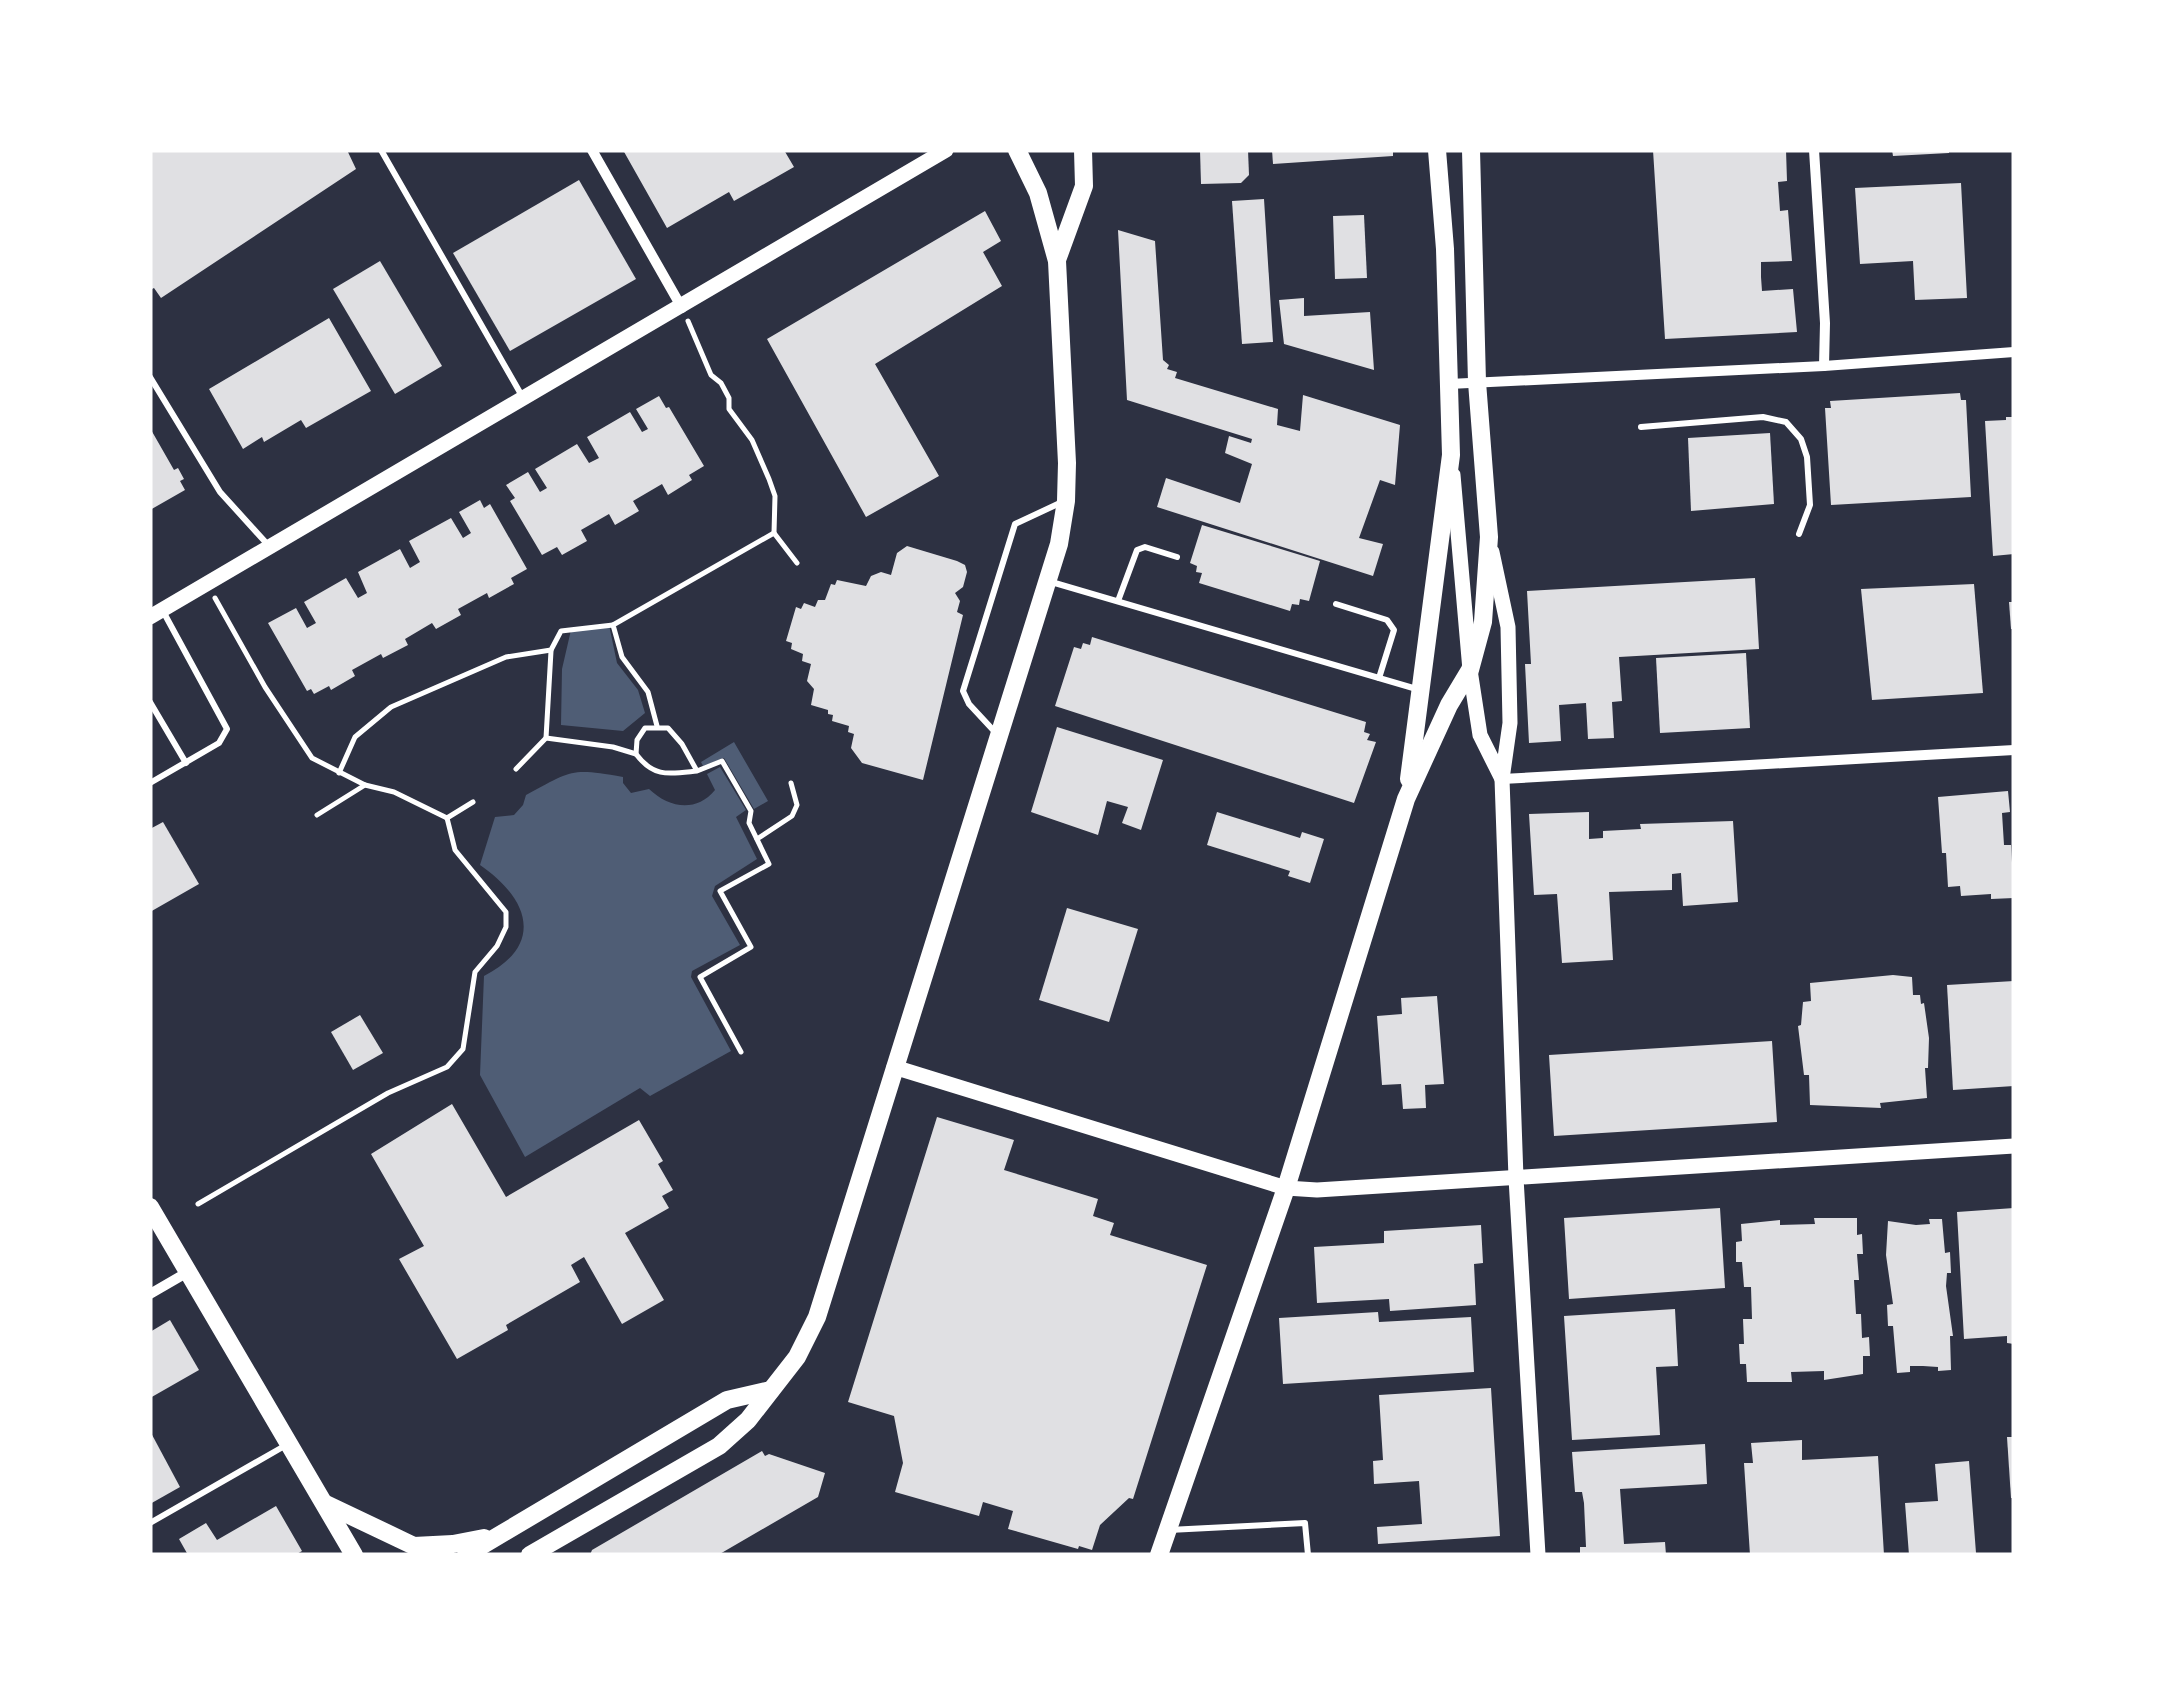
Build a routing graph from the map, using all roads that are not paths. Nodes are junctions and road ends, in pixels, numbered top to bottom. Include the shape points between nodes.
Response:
1 (381, 150) edge
2 (592, 150) edge
3 (946, 150) edge
4 (1017, 150) edge
5 (1082, 150) edge
6 (1437, 150) edge
7 (1470, 150) edge
8 (1814, 150) edge
9 (1057, 261) junction
10 (682, 308) junction
11 (2014, 352) edge
12 (1824, 366) junction
13 (150, 377) edge
14 (1478, 382) junction
15 (1449, 384) junction
16 (524, 399) junction
17 (1642, 426) dead end
18 (1451, 455) junction
19 (1066, 501) junction
20 (1799, 534) dead end
21 (1488, 536) junction
22 (270, 547) junction
23 (1178, 557) dead end
24 (1047, 580) junction
25 (1118, 601) junction
26 (1336, 604) dead end
27 (156, 613) edge
28 (1470, 670) junction
29 (1379, 678) junction
30 (1421, 690) junction
31 (150, 702) edge
32 (999, 736) junction
33 (2014, 750) edge
34 (186, 763) junction
35 (1502, 779) junction
36 (150, 783) edge
37 (1406, 799) junction
38 (894, 1067) junction
39 (2014, 1146) edge
40 (1516, 1178) junction
41 (1286, 1188) junction
42 (150, 1208) edge
43 (188, 1272) junction
44 (150, 1294) edge
45 (771, 1390) junction
46 (289, 1443) junction
47 (324, 1502) junction
48 (150, 1523) edge
49 (1168, 1530) junction
50 (504, 1533) junction
51 (354, 1555) edge
52 (466, 1555) edge
53 (530, 1555) edge
54 (1159, 1555) edge
55 (1308, 1555) edge
56 (1538, 1555) edge

1 - 16 lane
2 - 10 street
3 - 10 street
4 - 9 main road via 1038,193
5 - 9 main road via 1084,186
6 - 15 main road
7 - 14 main road
8 - 12 street
9 - 19 main road
10 - 16 street
11 - 12 street
12 - 14 street
13 - 22 lane via 220,492
14 - 15 street
14 - 21 main road
15 - 18 main road
16 - 22 street
17 - 20 lane via 1762,417 1786,422 1806,457 1810,505
18 - 28 street
18 - 30 main road
19 - 24 main road
19 - 32 lane via 1015,524 970,664 963,691
21 - 28 main road via 1483,622
21 - 35 street via 1508,627 1510,723
22 - 27 street
23 - 25 lane via 1137,550
24 - 25 lane
24 - 32 main road
25 - 29 lane
26 - 29 lane via 1392,624
27 - 34 lane via 227,728 219,743
28 - 35 street via 1480,735
28 - 37 main road
29 - 30 lane
30 - 37 main road
31 - 34 lane
32 - 38 main road
33 - 35 street
34 - 36 lane
35 - 40 street
37 - 41 main road
38 - 41 street
38 - 45 main road via 817,1318
39 - 40 street
40 - 41 street
40 - 56 street
41 - 49 main road
42 - 43 main road
43 - 44 street
43 - 46 main road
45 - 50 main road via 727,1400
45 - 53 main road via 720,1446
46 - 47 main road
46 - 48 lane
47 - 50 main road via 414,1546
47 - 51 main road
49 - 54 main road
49 - 55 lane via 1305,1523
50 - 52 main road

